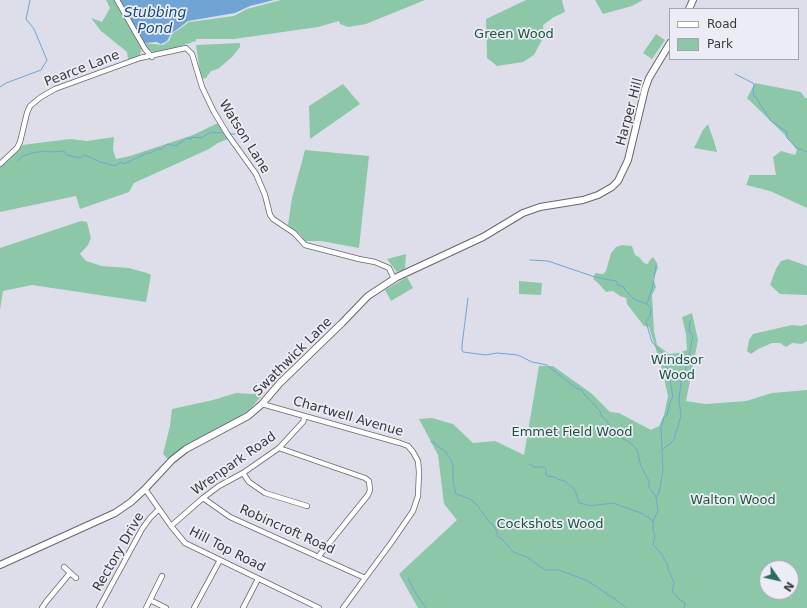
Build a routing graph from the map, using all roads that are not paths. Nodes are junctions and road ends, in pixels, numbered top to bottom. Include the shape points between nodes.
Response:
1 (116, 0) edge
2 (669, 45) edge
3 (145, 49) junction
4 (152, 57) junction
5 (140, 58) junction
6 (0, 164) edge
7 (612, 187) joint
8 (394, 279) junction
9 (262, 404) junction
10 (305, 416) junction
11 (279, 448) junction
12 (243, 472) junction
13 (145, 489) junction
14 (203, 498) junction
15 (306, 506) dead end
16 (159, 509) junction
17 (170, 526) junction
18 (318, 557) junction
19 (220, 560) junction
20 (0, 565) edge
21 (64, 567) dead end
22 (70, 573) junction
23 (162, 576) dead end
24 (76, 578) dead end
25 (258, 578) junction
26 (365, 578) junction
27 (150, 600) junction
28 (42, 608) edge
29 (99, 608) edge
30 (146, 608) edge
31 (166, 608) edge
32 (194, 608) edge
33 (243, 608) edge
34 (319, 608) edge
35 (344, 608) edge

1 - 3 street
2 - 7 street, Harper Hill via 649,78 628,160 618,181
3 - 4 street
3 - 5 street
4 - 5 street, Watson Lane
4 - 8 street, Watson Lane via 186,48 192,54 202,88 228,135 256,174 273,219 294,233 304,245 375,262 389,268
5 - 6 street, Pearce Lane via 55,89 40,97 26,113 17,148
7 - 8 street, Swathwick Lane via 583,200 540,207 523,213 483,237
8 - 9 street, Swathwick Lane via 368,296
9 - 10 street, Chartwell Avenue
9 - 13 street, Swathwick Lane via 248,416 172,460
10 - 11 street, Wrenpark Road via 303,422
10 - 26 street, Chartwell Avenue via 408,446 418,461 419,486 416,503
11 - 12 street, Wrenpark Road
11 - 18 street via 368,481 368,495
12 - 14 street, Wrenpark Road
12 - 15 street via 249,482 265,493
13 - 16 street, Hill Top Road
13 - 20 street, Swathwick Lane via 115,513
14 - 17 street, Wrenpark Road
14 - 18 street, Robincroft Road via 230,517
16 - 17 street, Hill Top Road
16 - 29 street, Rectory Drive via 142,529
17 - 19 street, Hill Top Road via 185,543
18 - 26 street, Robincroft Road
19 - 25 street, Hill Top Road
19 - 32 street
21 - 22 street
22 - 24 street
22 - 28 street
23 - 27 street
25 - 33 street
25 - 34 street, Hill Top Road
26 - 35 street, Chartwell Avenue
27 - 30 street
27 - 31 street

